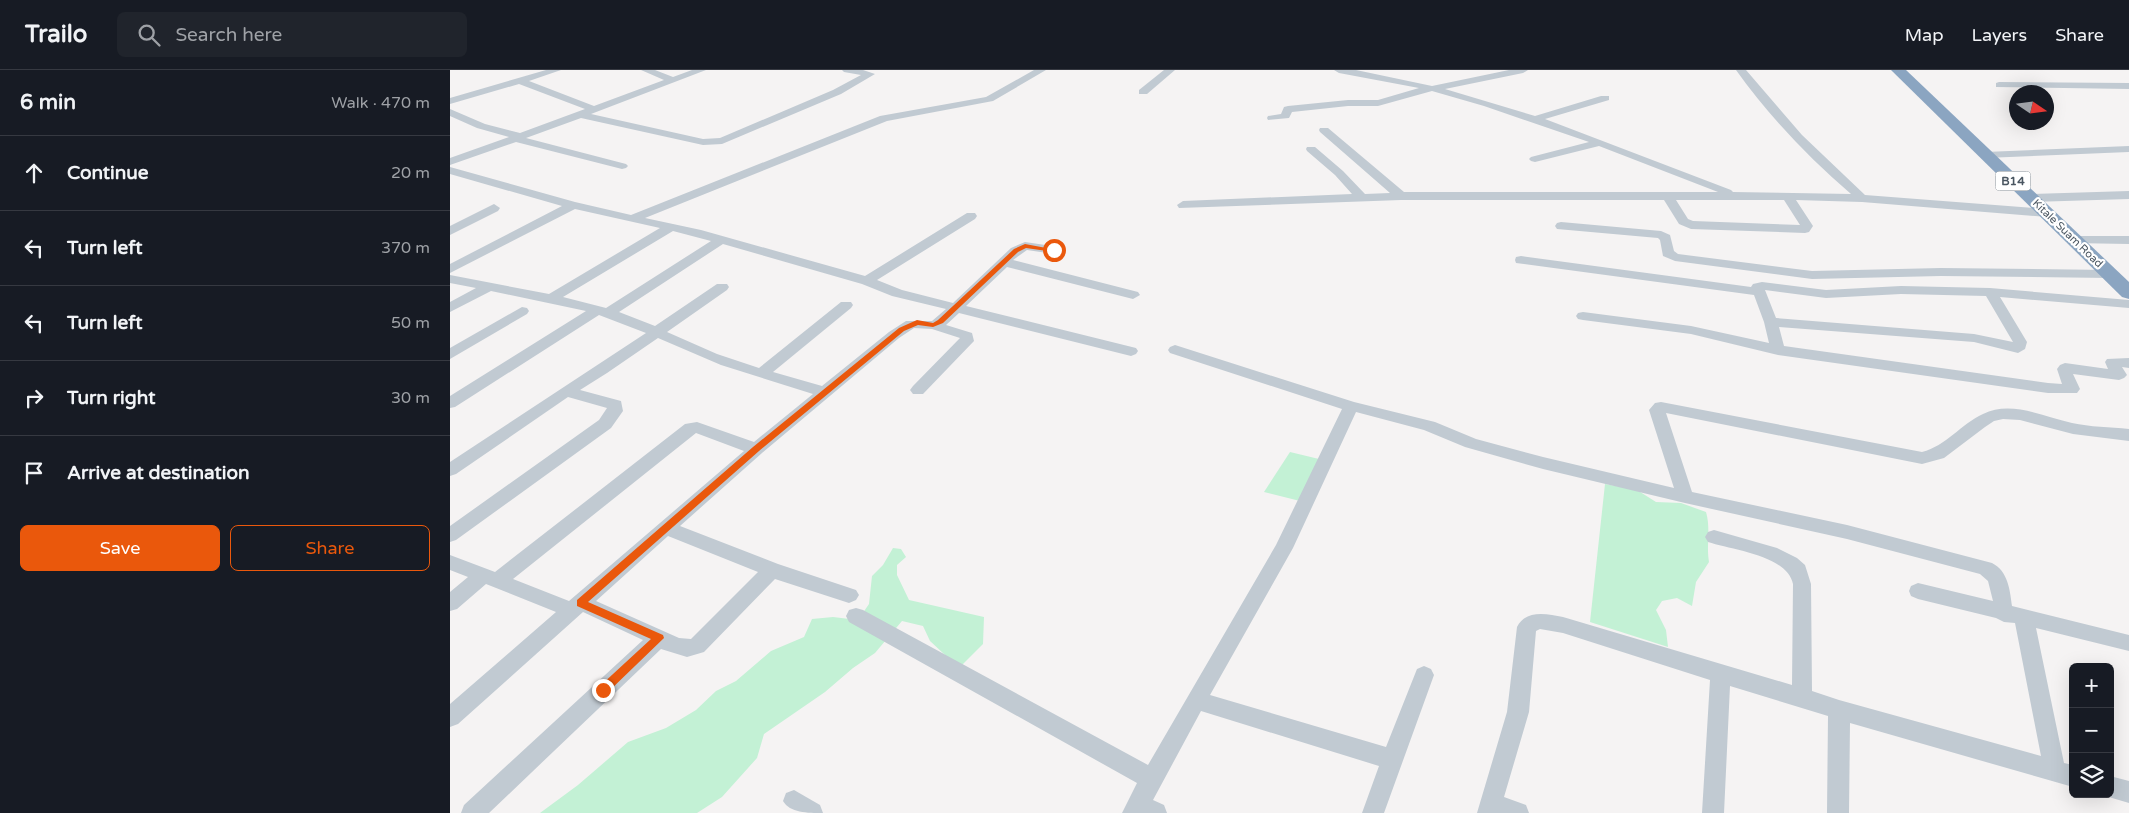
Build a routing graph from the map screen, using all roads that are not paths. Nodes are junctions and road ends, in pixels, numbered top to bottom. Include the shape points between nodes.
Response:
1 (556, 70) edge
2 (646, 70) edge
3 (701, 70) edge
4 (847, 70) edge
5 (1041, 70) edge
6 (1170, 70) edge
7 (1339, 70) edge
8 (1523, 70) edge
9 (1741, 70) edge
10 (1898, 70) edge
11 (1360, 71) edge
12 (673, 80) junction
13 (520, 81) junction
14 (1999, 85) dead end
15 (2129, 86) edge
16 (1434, 88) junction
17 (1143, 92) dead end
18 (1605, 98) dead end
19 (450, 101) edge
20 (594, 108) junction
21 (450, 112) edge
22 (578, 114) junction
23 (1272, 118) dead end
24 (1536, 119) junction
25 (1324, 130) dead end
26 (518, 137) junction
27 (1599, 143) junction
28 (1311, 149) dead end
29 (2129, 149) edge
30 (1985, 155) junction
31 (1535, 159) dead end
32 (450, 162) edge
33 (622, 166) dead end
34 (450, 170) edge
35 (1667, 195) junction
36 (2129, 195) edge
37 (1401, 196) junction
38 (1738, 196) junction
39 (1788, 196) junction
40 (1362, 198) junction
41 (1862, 198) junction
42 (2031, 198) junction
43 (573, 205) junction
44 (1183, 205) dead end
45 (494, 208) dead end
46 (2047, 213) junction
47 (971, 216) dead end
48 (631, 220) junction
49 (1562, 226) dead end
50 (670, 228) junction
51 (450, 231) edge
52 (721, 240) junction
53 (2075, 240) junction
54 (2129, 240) edge
55 (1054, 250) dead end
56 (1521, 260) dead end
57 (1004, 262) junction
58 (450, 270) edge
59 (2110, 274) junction
60 (450, 279) edge
61 (867, 282) junction
62 (488, 287) junction
63 (722, 287) dead end
64 (1759, 292) junction
65 (1990, 292) junction
66 (2129, 293) edge
67 (1133, 295) dead end
68 (552, 298) junction
69 (2129, 304) edge
70 (846, 305) dead end
71 (954, 307) junction
72 (450, 308) edge
73 (522, 311) dead end
74 (603, 312) junction
75 (1583, 316) dead end
76 (1771, 322) junction
77 (933, 325) junction
78 (656, 332) junction
79 (1175, 350) dead end
80 (1778, 350) junction
81 (1131, 351) dead end
82 (450, 354) edge
83 (2129, 363) edge
84 (761, 374) junction
85 (918, 390) dead end
86 (566, 391) junction
87 (825, 392) junction
88 (450, 403) edge
89 (1351, 406) junction
90 (2129, 435) edge
91 (756, 449) junction
92 (450, 470) edge
93 (1685, 497) junction
94 (668, 529) junction
95 (450, 535) edge
96 (1714, 537) dead end
97 (450, 562) edge
98 (772, 570) junction
99 (490, 578) junction
100 (1918, 592) dead end
101 (849, 595) dead end
102 (450, 603) edge
103 (577, 607) junction
104 (856, 616) dead end
105 (2014, 616) junction
106 (659, 638) junction
107 (2129, 644) edge
108 (1721, 674) junction
109 (1424, 675) dead end
110 (1802, 697) junction
111 (1196, 700) junction
112 (1839, 710) junction
113 (450, 717) edge
114 (1394, 760) junction
115 (2064, 773) edge
116 (1153, 780) junction
117 (2114, 788) edge
118 (2129, 792) edge
119 (1490, 808) edge
120 (1142, 810) edge
121 (472, 813) edge
122 (1373, 813) edge
123 (1518, 813) edge
124 (1713, 813) edge
125 (1838, 813) edge

1 - 13 street
2 - 12 street
3 - 12 street
4 - 22 street via 870,74 820,99 713,143
5 - 48 street via 989,99 884,118
6 - 17 street
7 - 11 street
8 - 16 street
9 - 41 street via 1818,159
10 - 30 highway, Kitale Suam Road / B14
11 - 16 street
12 - 20 street
13 - 19 street
13 - 20 street
14 - 15 street
16 - 23 street via 1370,104 1288,109 1285,116
16 - 24 street
18 - 24 street
20 - 22 street
21 - 26 street
22 - 26 street
24 - 27 street
25 - 37 street
26 - 32 street
26 - 33 street
27 - 31 street
27 - 38 street
28 - 40 street
29 - 30 street
30 - 42 highway, Kitale Suam Road / B14
34 - 43 street
35 - 37 street
35 - 38 street
35 - 39 street via 1683,221 1691,225 1805,229 1805,221
36 - 42 street
37 - 40 street
38 - 39 street
39 - 41 street
40 - 44 street
41 - 46 street
42 - 46 highway, Kitale Suam Road / B14
43 - 48 street
43 - 58 street
45 - 51 street
46 - 53 highway, Kitale Suam Road / B14
47 - 61 street
48 - 50 street
49 - 59 street via 1661,235 1666,238 1668,252 1675,257 1807,275 1941,272
50 - 52 street
50 - 68 street
52 - 61 street
52 - 74 street
53 - 54 street
53 - 59 highway, Kitale Suam Road / B14
55 - 57 street via 1025,246
56 - 64 street
57 - 67 street
57 - 71 street
59 - 66 highway, Kitale Suam Road / B14
60 - 62 street
61 - 71 street
62 - 68 street
62 - 72 street
63 - 78 street
64 - 65 street via 1758,287 1762,286 1826,294 1901,290
64 - 76 street
65 - 69 street
65 - 76 street via 2020,342 2018,348 1974,338
68 - 74 street
70 - 84 street
71 - 77 street via 941,322
71 - 81 street
73 - 82 street
74 - 78 street
74 - 88 street
75 - 80 street via 1691,330
76 - 80 street
77 - 85 street via 967,336 967,341
77 - 87 street via 917,322 902,329
78 - 84 street via 711,357
78 - 86 street
79 - 89 street
80 - 83 street via 2070,390 2072,387 2065,368 2119,375 2112,362
84 - 87 street
86 - 92 street
86 - 95 street via 611,403 615,405 615,411 605,424
87 - 91 street
89 - 93 street via 1429,426 1471,443 1543,463
89 - 111 street via 1284,548
90 - 93 street via 2073,429 2020,415 2003,414 1979,423 1938,454 1922,458 1658,407
91 - 94 street
91 - 99 street via 697,426 691,428
93 - 105 street via 1847,532 1992,570
94 - 98 street
94 - 103 street
96 - 110 street via 1770,553 1788,561 1798,570 1802,584
97 - 99 street
98 - 101 street
98 - 106 street via 697,646 680,648
99 - 102 street
99 - 103 street
100 - 105 street
103 - 106 street
103 - 113 street
104 - 116 street
105 - 107 street
105 - 115 street
106 - 121 street
108 - 110 street
108 - 119 street via 1563,625 1538,621 1527,627 1518,712
108 - 124 street
109 - 114 street
110 - 112 street
111 - 114 street
111 - 116 street
112 - 115 street
112 - 125 street
114 - 122 street
116 - 120 street
117 - 118 street
119 - 123 street

